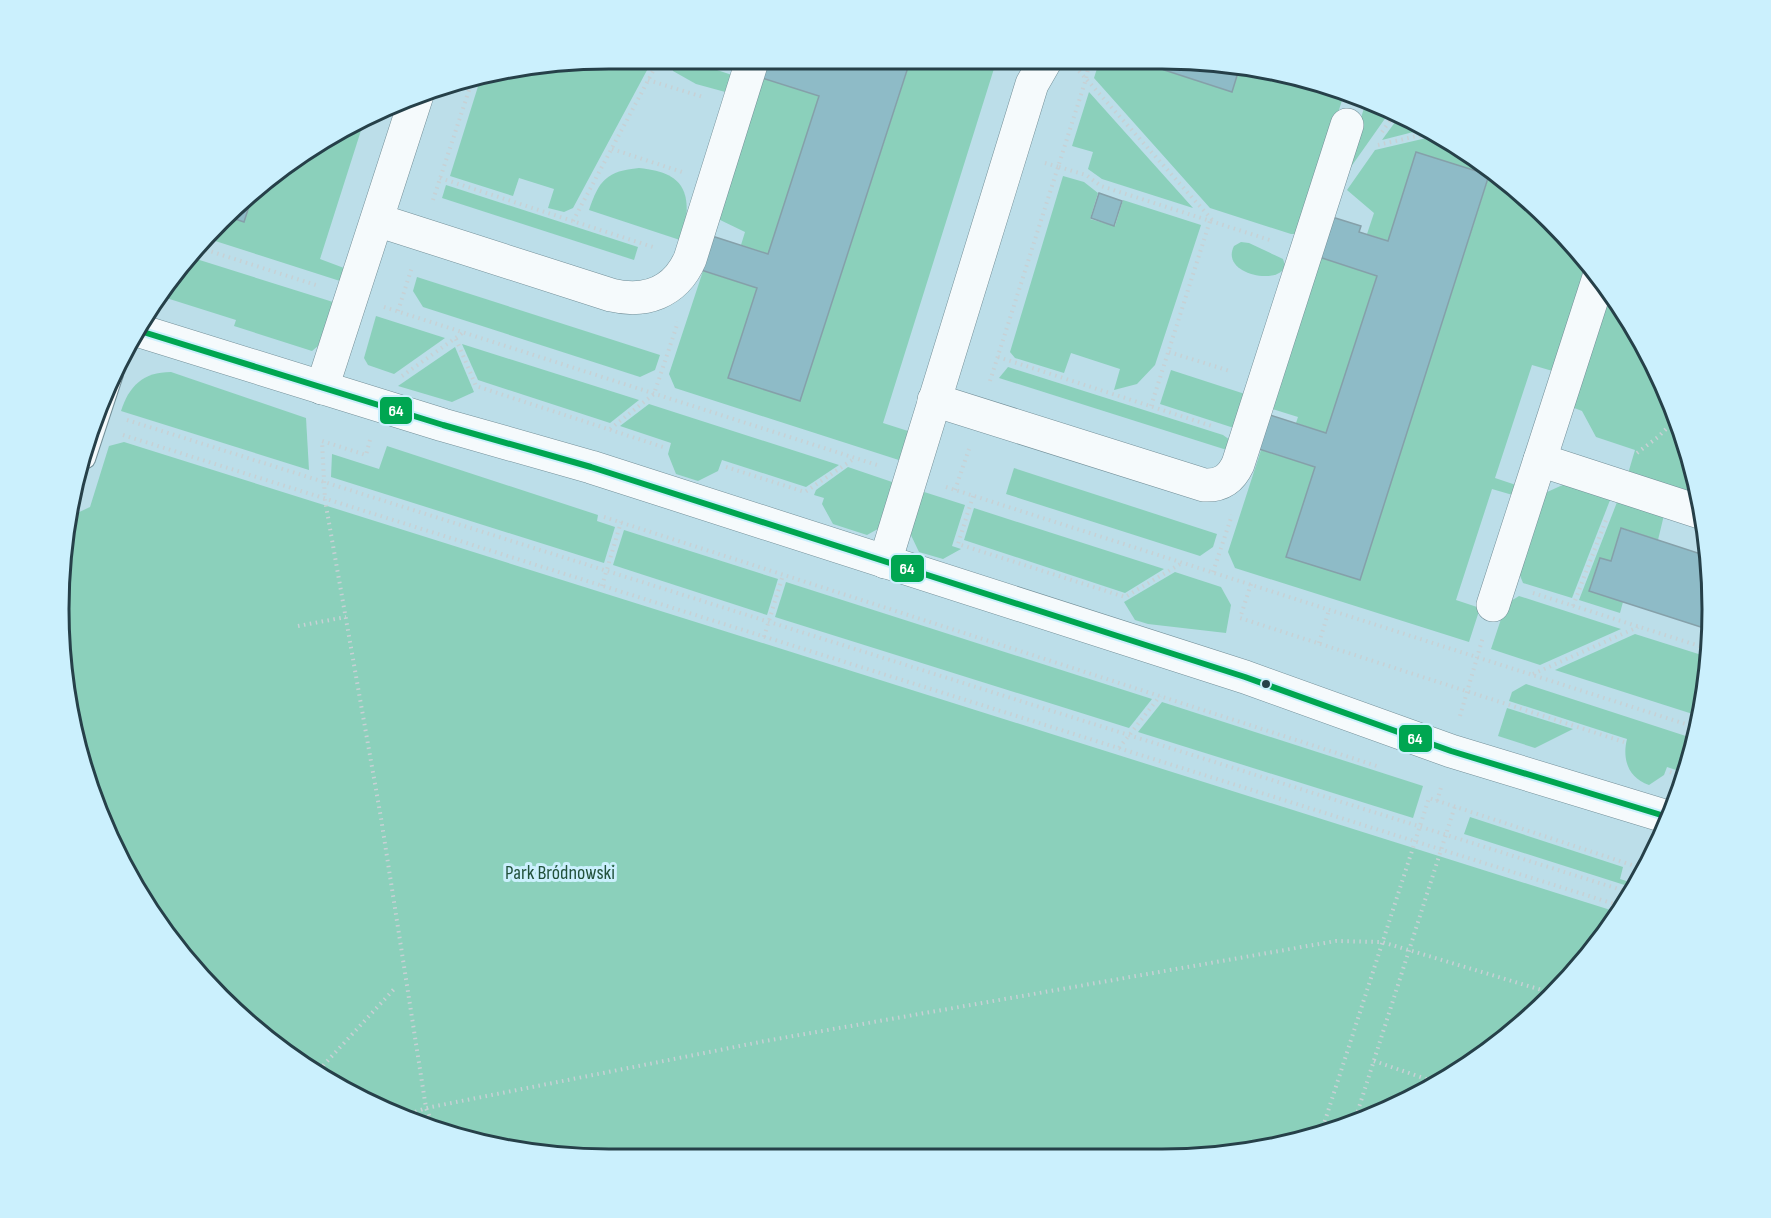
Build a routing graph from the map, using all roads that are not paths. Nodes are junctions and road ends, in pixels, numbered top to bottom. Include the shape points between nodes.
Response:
1 (750, 69) edge
2 (1051, 69) edge
3 (414, 106) edge
4 (1347, 125) dead end
5 (377, 219) junction
6 (1596, 288) edge
7 (145, 333) edge
8 (322, 388) junction
9 (934, 400) junction
10 (1540, 460) junction
11 (1693, 510) edge
12 (885, 562) junction
13 (1497, 594) road end
14 (1661, 815) edge

1 - 5 street via 685,267 656,295 620,297
2 - 9 street via 1032,84
3 - 5 street
4 - 9 street via 1247,437 1233,474 1226,480 1209,485
5 - 8 street
6 - 10 street
7 - 8 street
8 - 12 street via 388,393 591,467
9 - 12 street
10 - 11 street
10 - 13 street
12 - 14 street via 1245,677 1482,761

